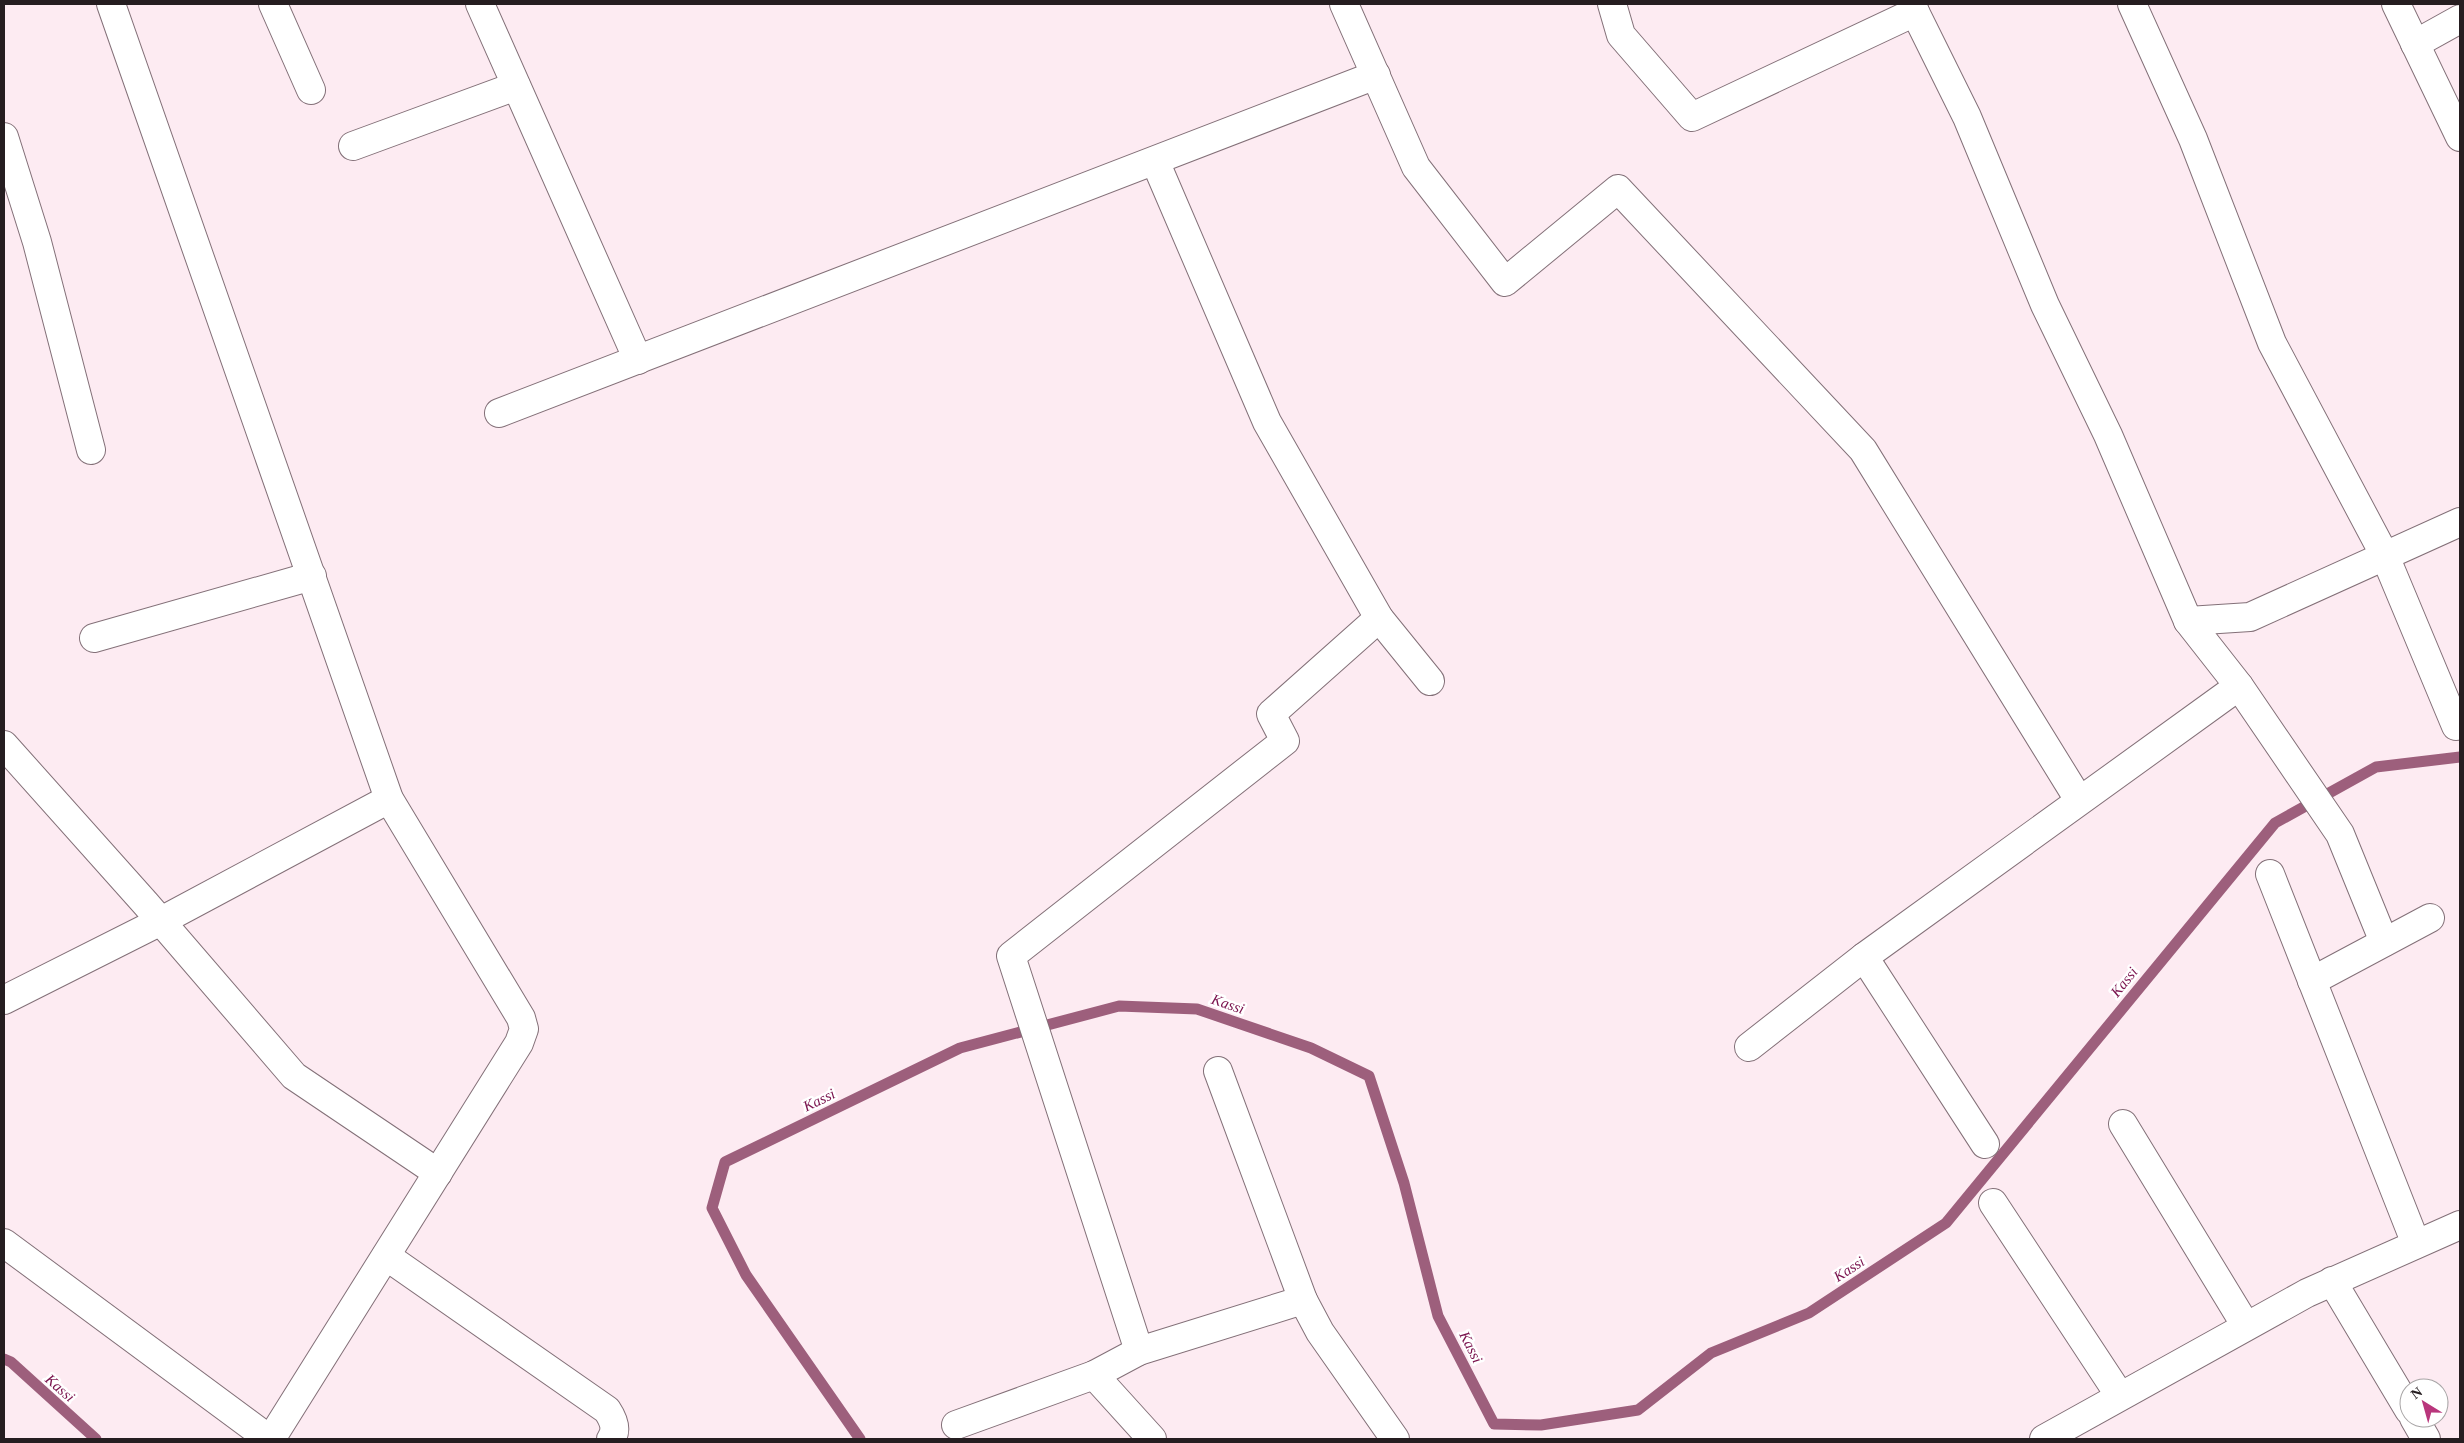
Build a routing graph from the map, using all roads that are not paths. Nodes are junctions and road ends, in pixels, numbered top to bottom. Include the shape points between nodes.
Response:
1 (111, 4) edge
2 (273, 4) edge
3 (480, 4) edge
4 (1344, 4) edge
5 (1612, 4) edge
6 (2132, 4) edge
7 (2396, 4) edge
8 (1913, 8) edge
9 (2460, 18) edge
10 (2415, 44) junction
11 (1376, 75) junction
12 (516, 86) junction
13 (311, 90) dead end
14 (4, 137) edge
15 (2460, 137) edge
16 (353, 146) dead end
17 (1156, 160) junction
18 (638, 360) junction
19 (499, 413) dead end
20 (91, 450) dead end
21 (2460, 522) edge
22 (2384, 556) junction
23 (312, 576) junction
24 (1380, 618) junction
25 (2188, 621) junction
26 (94, 638) dead end
27 (1430, 681) dead end
28 (2239, 686) junction
29 (2456, 726) dead end
30 (4, 745) edge
31 (389, 799) junction
32 (2079, 800) junction
33 (2270, 874) dead end
34 (2430, 918) dead end
35 (161, 921) junction
36 (2384, 942) junction
37 (1864, 958) junction
38 (2312, 981) junction
39 (4, 1000) edge
40 (1749, 1047) dead end
41 (1218, 1071) dead end
42 (2123, 1124) dead end
43 (1985, 1144) dead end
44 (438, 1172) junction
45 (1993, 1203) dead end
46 (2460, 1225) edge
47 (4, 1243) edge
48 (2416, 1244) junction
49 (386, 1256) junction
50 (2332, 1282) junction
51 (1303, 1300) junction
52 (2246, 1326) junction
53 (1139, 1351) junction
54 (1094, 1375) junction
55 (2399, 1393) edge
56 (2120, 1396) junction
57 (956, 1425) dead end
58 (2420, 1428) edge
59 (270, 1439) edge
60 (611, 1439) edge
61 (1152, 1439) edge
62 (1395, 1439) edge
63 (2044, 1439) edge
64 (2426, 1439) edge

1 - 23 street
2 - 13 street
3 - 12 street
4 - 11 street
5 - 8 street via 1621,35 1692,117
6 - 22 street via 2194,139 2272,343
7 - 10 street
8 - 25 street via 1967,117 2045,305 2108,435
9 - 10 street
10 - 15 street
11 - 17 street
11 - 32 street via 1416,167 1505,282 1618,188 1863,450
12 - 16 street
12 - 18 street
14 - 20 street via 37,242
17 - 18 street
17 - 24 street via 1268,422
18 - 19 street
21 - 22 street
22 - 25 street via 2250,617
22 - 29 street
23 - 26 street
23 - 31 street
24 - 27 street
24 - 53 street via 1271,714 1285,741 1011,956
25 - 28 street
28 - 32 street
28 - 36 street via 2340,834
30 - 35 street
31 - 35 street
31 - 44 street via 521,1018 524,1029 519,1043
32 - 37 street
33 - 38 street
34 - 36 street
35 - 39 street
35 - 44 street via 294,1076
36 - 38 street
37 - 40 street
37 - 43 street
38 - 48 street
41 - 51 street
42 - 52 street
44 - 49 street
45 - 56 street
46 - 48 street
47 - 59 street
48 - 50 street
49 - 59 street
49 - 60 street via 607,1410 614,1421
50 - 52 street
50 - 55 street
51 - 53 street
51 - 62 street via 1320,1332
52 - 56 street
53 - 54 street
54 - 57 street
54 - 61 street
56 - 63 street
58 - 64 street

